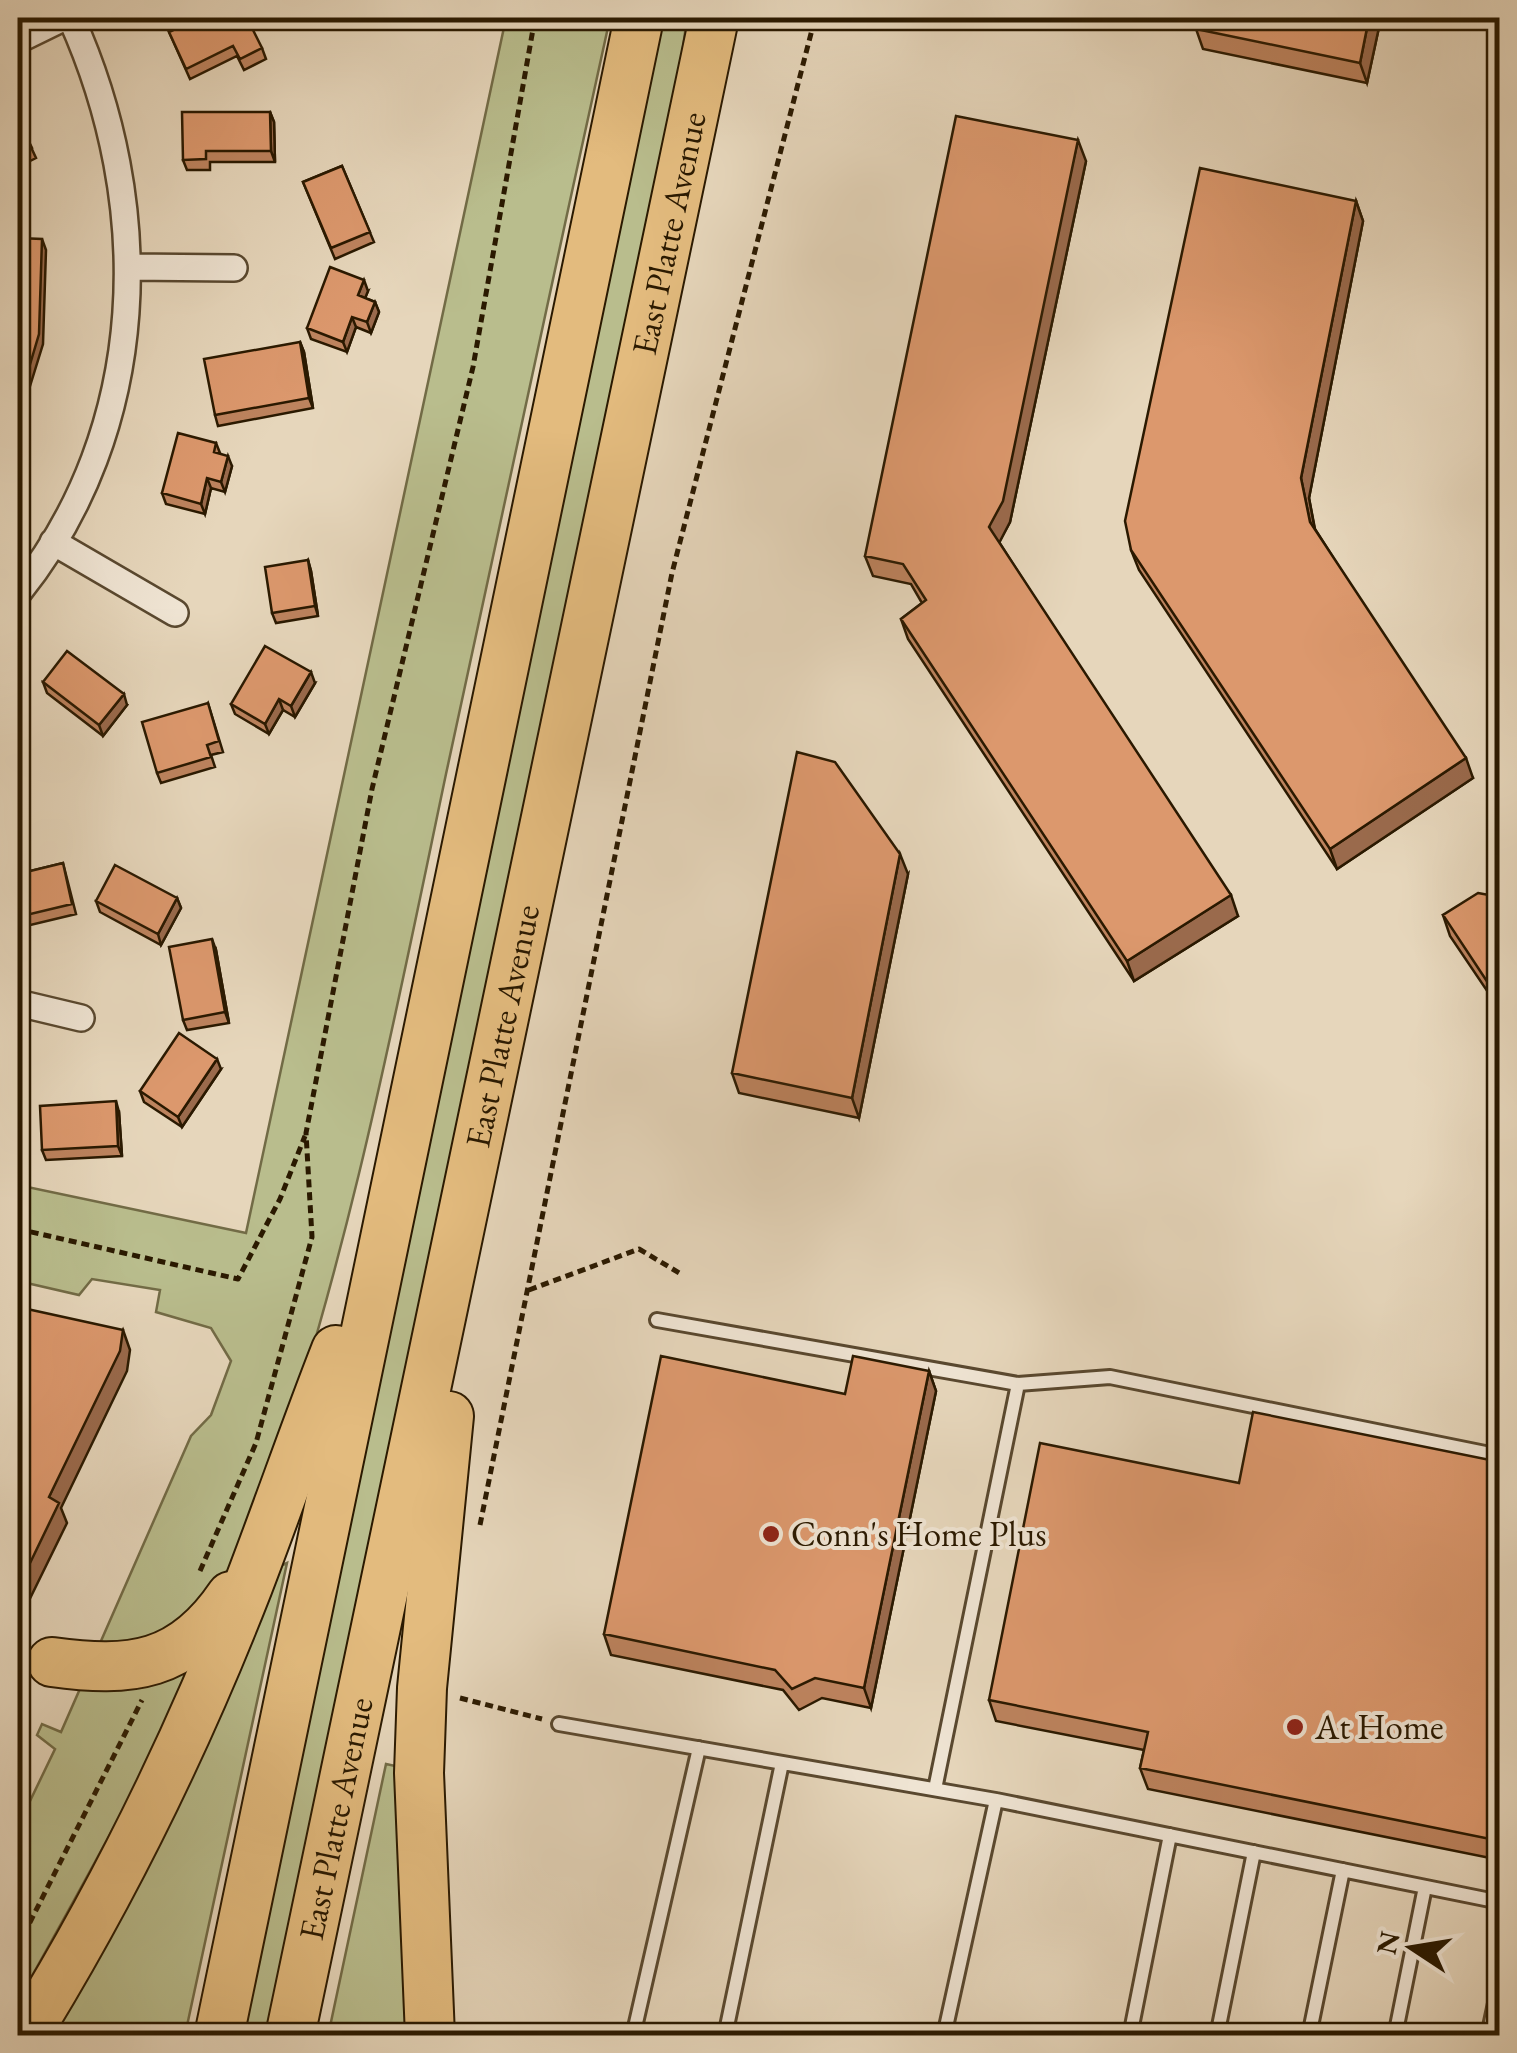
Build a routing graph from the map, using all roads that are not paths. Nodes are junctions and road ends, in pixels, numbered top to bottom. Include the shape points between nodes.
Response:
1 (63, 18) edge
2 (70, 18) edge
3 (639, 18) edge
4 (714, 18) edge
5 (18, 40) edge
6 (128, 267) junction
7 (234, 268) dead end
8 (53, 542) junction
9 (18, 593) edge
10 (176, 613) dead end
11 (18, 1004) edge
12 (81, 1018) dead end
13 (394, 1182) junction
14 (458, 1248) junction
15 (657, 1320) dead end
16 (1018, 1384) junction
17 (1500, 1456) edge
18 (260, 1552) junction
19 (52, 1662) dead end
20 (559, 1724) road end
21 (699, 1748) junction
22 (782, 1763) junction
23 (936, 1789) junction
24 (996, 1800) junction
25 (1170, 1835) junction
26 (1254, 1852) junction
27 (1344, 1870) junction
28 (1425, 1887) junction
29 (1500, 1902) edge
30 (1500, 1980) edge
31 (25, 2036) edge
32 (219, 2036) edge
33 (290, 2036) edge
34 (430, 2036) edge
35 (634, 2036) edge
36 (725, 2036) edge
37 (944, 2036) edge
38 (1130, 2036) edge
39 (1217, 2036) edge
40 (1309, 2036) edge
41 (1395, 2036) edge
42 (1488, 2036) edge

1 - 5 street
2 - 6 street via 116,141
3 - 13 highway, East Platte Avenue
4 - 14 highway, East Platte Avenue
6 - 7 street
6 - 8 street via 112,398 90,466
8 - 9 street
8 - 10 street
11 - 12 street
13 - 18 highway
13 - 32 highway, East Platte Avenue
14 - 33 highway, East Platte Avenue
14 - 34 highway via 456,1352 419,1773
15 - 16 lane
16 - 17 lane via 1110,1377
16 - 23 lane
18 - 19 highway via 224,1606 176,1652 104,1669
18 - 31 highway via 189,1722
20 - 21 lane
21 - 22 lane
21 - 35 lane
22 - 23 lane
22 - 36 lane
23 - 24 lane
24 - 25 lane
24 - 37 lane
25 - 26 lane
25 - 38 lane
26 - 27 lane
26 - 39 lane
27 - 28 lane
27 - 40 lane
28 - 29 lane
28 - 41 lane
30 - 42 lane

